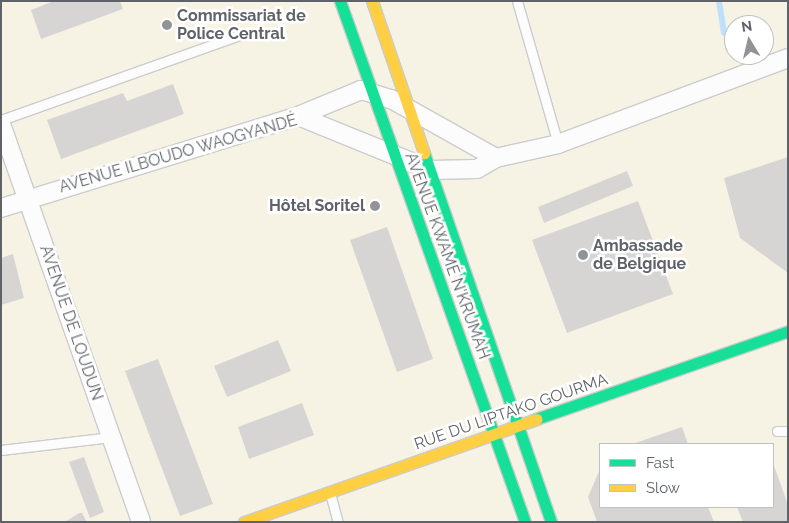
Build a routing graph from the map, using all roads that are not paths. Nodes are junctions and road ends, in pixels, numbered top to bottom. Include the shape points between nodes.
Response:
1 (340, 1) edge
2 (372, 1) edge
3 (517, 1) edge
4 (242, 34) dead end
5 (788, 58) edge
6 (371, 90) junction
7 (408, 108) junction
8 (298, 116) junction
9 (1, 120) edge
10 (1, 124) edge
11 (558, 144) junction
12 (393, 155) junction
13 (496, 158) junction
14 (430, 170) junction
15 (28, 198) junction
16 (1, 208) edge
17 (788, 331) edge
18 (517, 427) junction
19 (777, 431) dead end
20 (788, 431) edge
21 (494, 436) junction
22 (111, 437) junction
23 (1, 450) edge
24 (330, 492) junction
25 (141, 522) edge
26 (244, 522) edge
27 (338, 522) edge
28 (525, 522) edge
29 (551, 522) edge

1 - 6 main road, AVENUE KWAMÉ N'KRUMAH
2 - 7 main road, AVENUE KWAMÉ N'KRUMAH
3 - 11 lane
4 - 9 lane
5 - 11 street
6 - 7 street
6 - 8 street via 330,100
6 - 12 main road, AVENUE KWAMÉ N'KRUMAH
7 - 13 street
7 - 14 main road, AVENUE KWAMÉ N'KRUMAH
8 - 12 street, AVENUE ILBOUDO WAOGYANDÉ
8 - 15 street, AVENUE ILBOUDO WAOGYANDÉ
10 - 15 street, AVENUE DE LOUDUN
11 - 13 street
12 - 14 street, AVENUE ILBOUDO WAOGYANDÉ
12 - 21 main road, AVENUE KWAMÉ N'KRUMAH
13 - 14 street via 477,169
14 - 18 main road, AVENUE KWAMÉ N'KRUMAH
15 - 16 street, AVENUE ILBOUDO WAOGYANDÉ
15 - 22 street, AVENUE DE LOUDUN
17 - 18 main road, RUE DU LIPTAKO GOURMA
18 - 21 main road, RUE DU LIPTAKO GOURMA
18 - 29 main road, AVENUE KWAMÉ N'KRUMAH
19 - 20 lane
21 - 24 main road, RUE DU LIPTAKO GOURMA
21 - 28 main road, AVENUE KWAMÉ N'KRUMAH
22 - 23 lane
22 - 25 street, AVENUE DE LOUDUN
24 - 26 main road, RUE DU LIPTAKO GOURMA
24 - 27 lane

